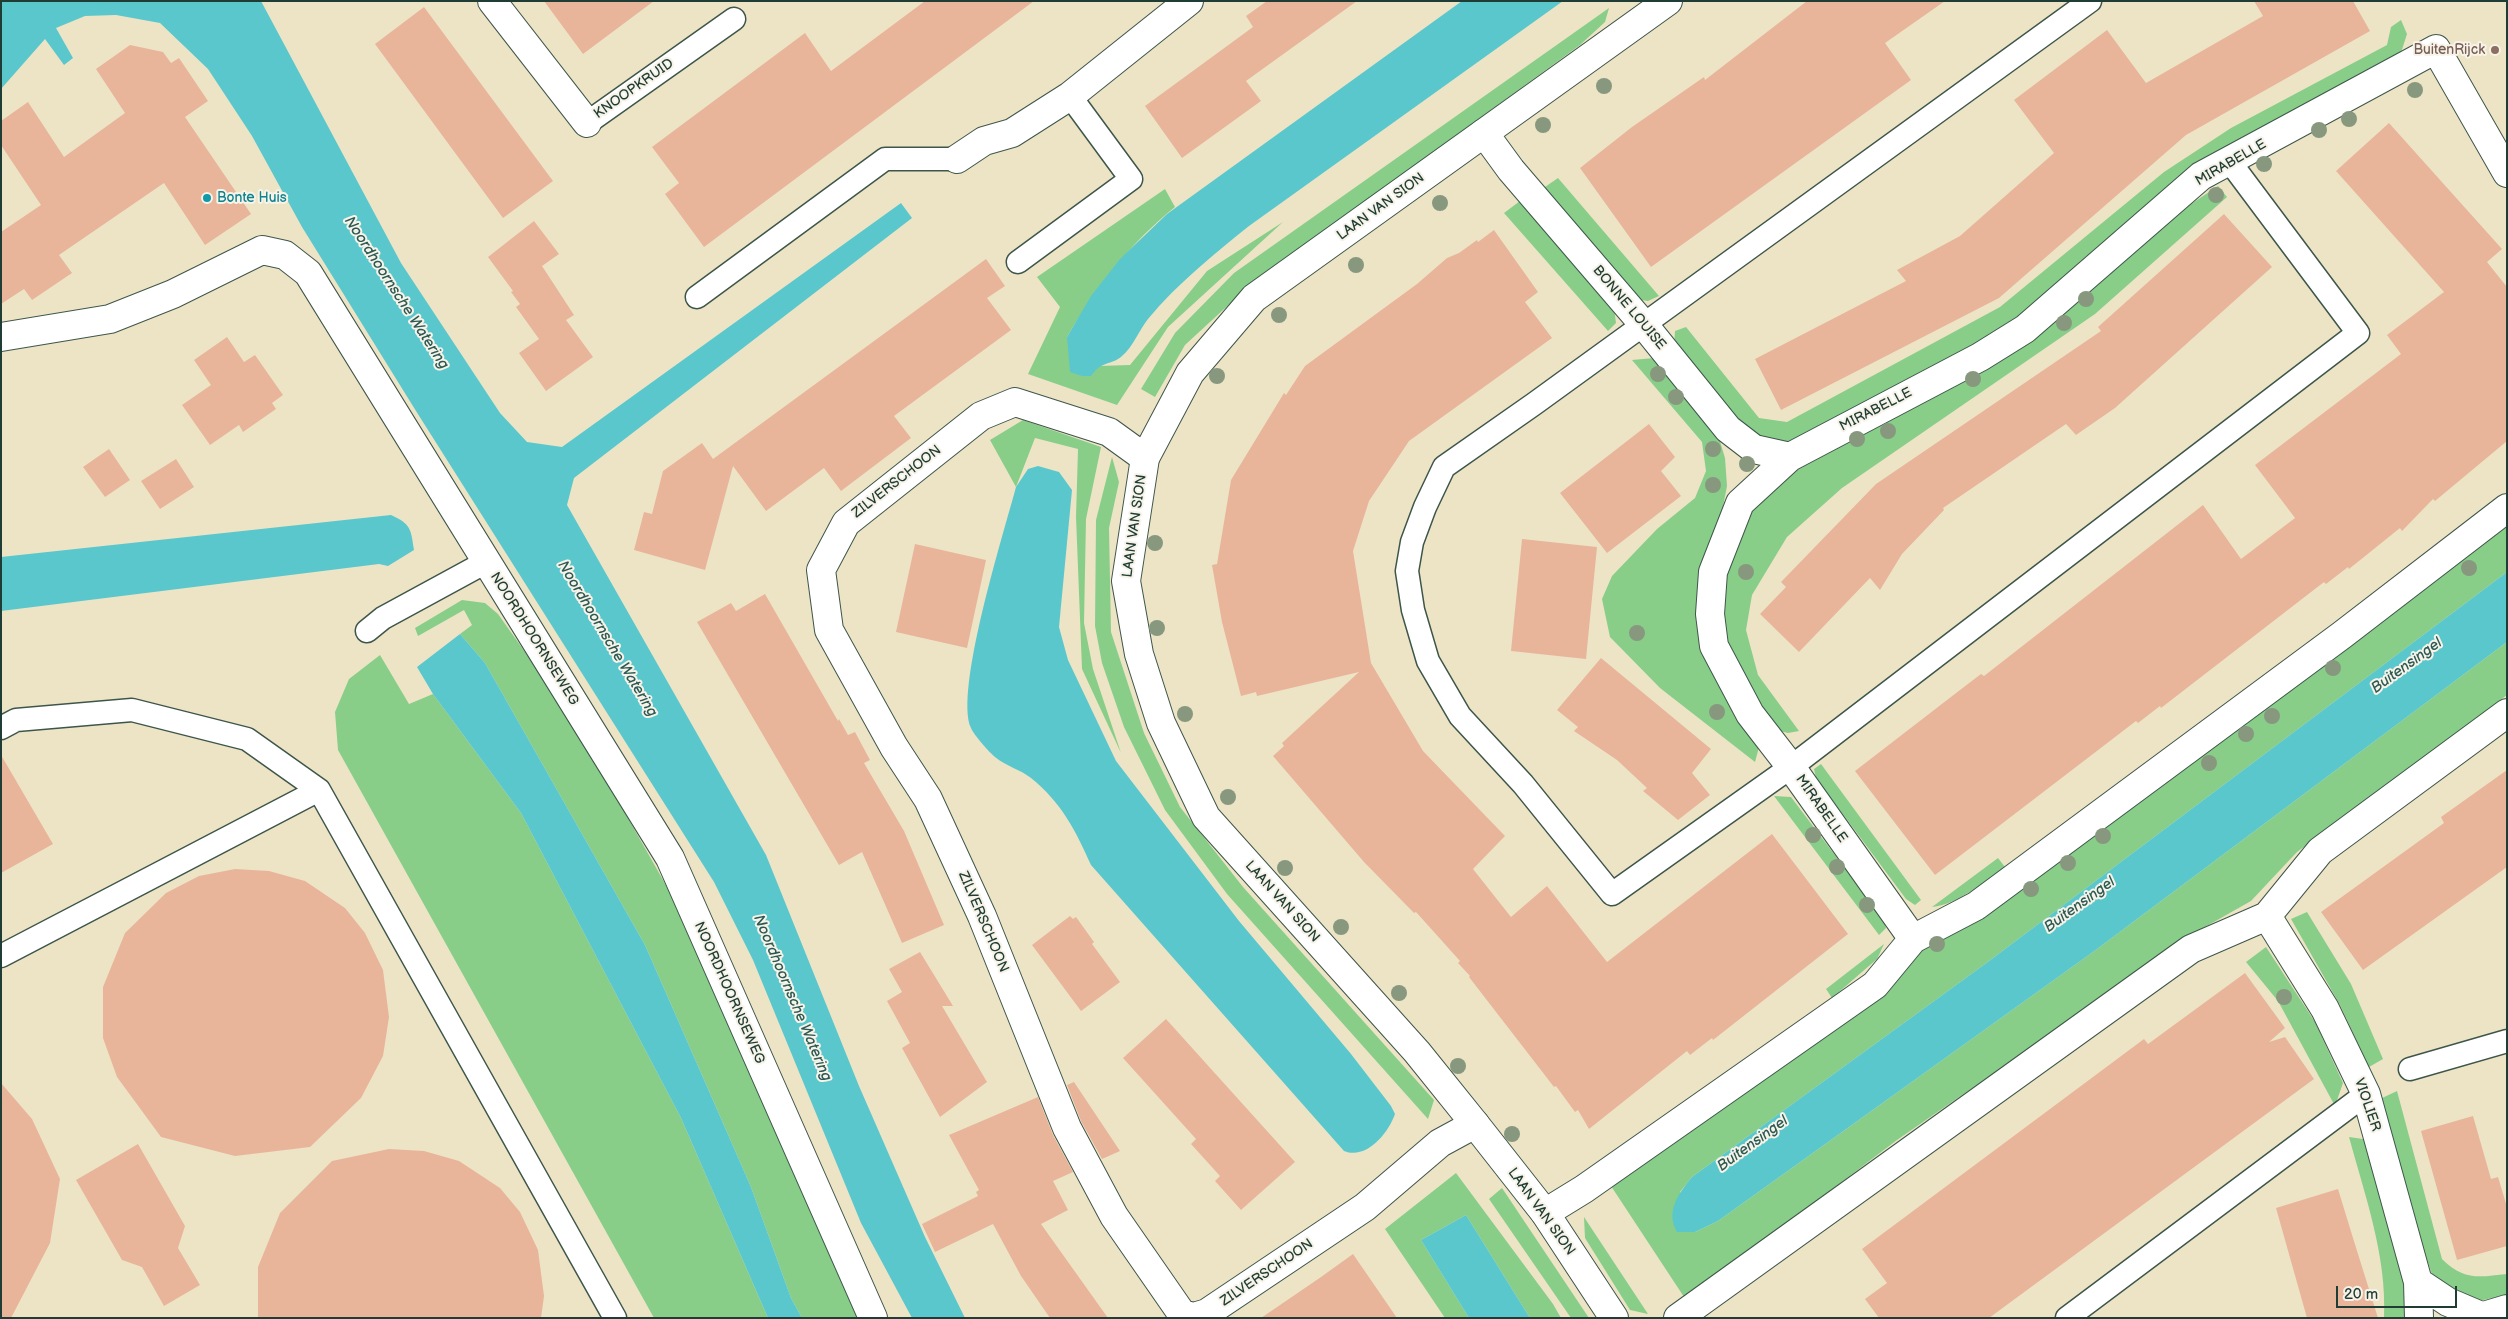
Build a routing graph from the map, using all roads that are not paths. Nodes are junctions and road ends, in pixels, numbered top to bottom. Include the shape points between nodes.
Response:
1 (492, 1) edge
2 (1190, 1) edge
3 (2090, 1) edge
4 (1662, 3) edge
5 (734, 19) dead end
6 (1070, 96) junction
7 (587, 123) joint
8 (1484, 133) junction
9 (957, 159) joint
10 (2230, 162) junction
11 (2507, 173) edge
12 (1018, 262) dead end
13 (697, 297) dead end
14 (1644, 325) junction
15 (1, 337) edge
16 (1790, 457) junction
17 (1145, 458) junction
18 (2507, 508) edge
19 (486, 562) junction
20 (367, 631) dead end
21 (2507, 713) edge
22 (1, 728) edge
23 (1792, 767) junction
24 (319, 790) junction
25 (2267, 916) junction
26 (1913, 939) junction
27 (1, 956) edge
28 (2507, 1041) edge
29 (2410, 1069) dead end
30 (2366, 1094) junction
31 (1475, 1124) junction
32 (1545, 1213) junction
33 (2418, 1282) junction
34 (2488, 1314) edge
35 (615, 1318) edge
36 (873, 1318) edge
37 (1614, 1318) edge
38 (1678, 1318) edge
39 (2067, 1318) edge
40 (2419, 1318) edge

1 - 7 street, KNOOPKRUID
2 - 6 street
3 - 14 lane
4 - 8 street, LAAN VAN SION
5 - 7 lane, KNOOPKRUID
6 - 9 street via 1012,133 984,142
6 - 12 lane via 1131,179
8 - 14 street, BONNE LOUISE via 1511,170
8 - 17 street, LAAN VAN SION via 1254,298 1190,373
9 - 13 lane via 885,159
10 - 11 street, MIRABELLE via 2436,49
10 - 16 street, MIRABELLE via 2201,176 2025,329 1980,357
10 - 23 lane via 2358,333
14 - 16 street, BONNE LOUISE via 1728,429 1754,449
14 - 23 lane via 1444,467 1412,542 1407,571 1413,610 1428,661 1460,716 1523,784 1612,894
15 - 19 street, NOORDHOORNSEWEG via 110,318 174,294 262,250 285,255 308,273
16 - 23 street, MIRABELLE via 1740,503 1713,572 1710,614 1714,646 1730,677 1750,714
17 - 31 street, LAAN VAN SION via 1126,581 1139,654 1161,722 1206,818 1417,1052
17 - 31 street, ZILVERSCHOON via 1109,432 1016,402 981,416 846,523 821,570 828,630 894,747 928,799 982,916 1067,1128 1114,1216 1182,1314 1194,1317 1206,1313 1365,1207 1440,1143
18 - 26 street via 2342,635 1976,906
19 - 20 lane via 383,618
19 - 36 street, NOORDHOORNSEWEG via 670,858
21 - 25 street via 2320,851
22 - 24 lane via 16,720 132,710 247,739
23 - 26 street, MIRABELLE
24 - 27 lane
24 - 35 lane
25 - 30 street, VIOLIER via 2325,1009
25 - 38 street via 2192,949
26 - 32 street via 1874,985
28 - 29 lane
30 - 33 street, VIOLIER
30 - 39 lane
31 - 32 street, LAAN VAN SION
32 - 37 street, LAAN VAN SION
33 - 34 street via 2448,1302
33 - 40 street, VIOLIER

